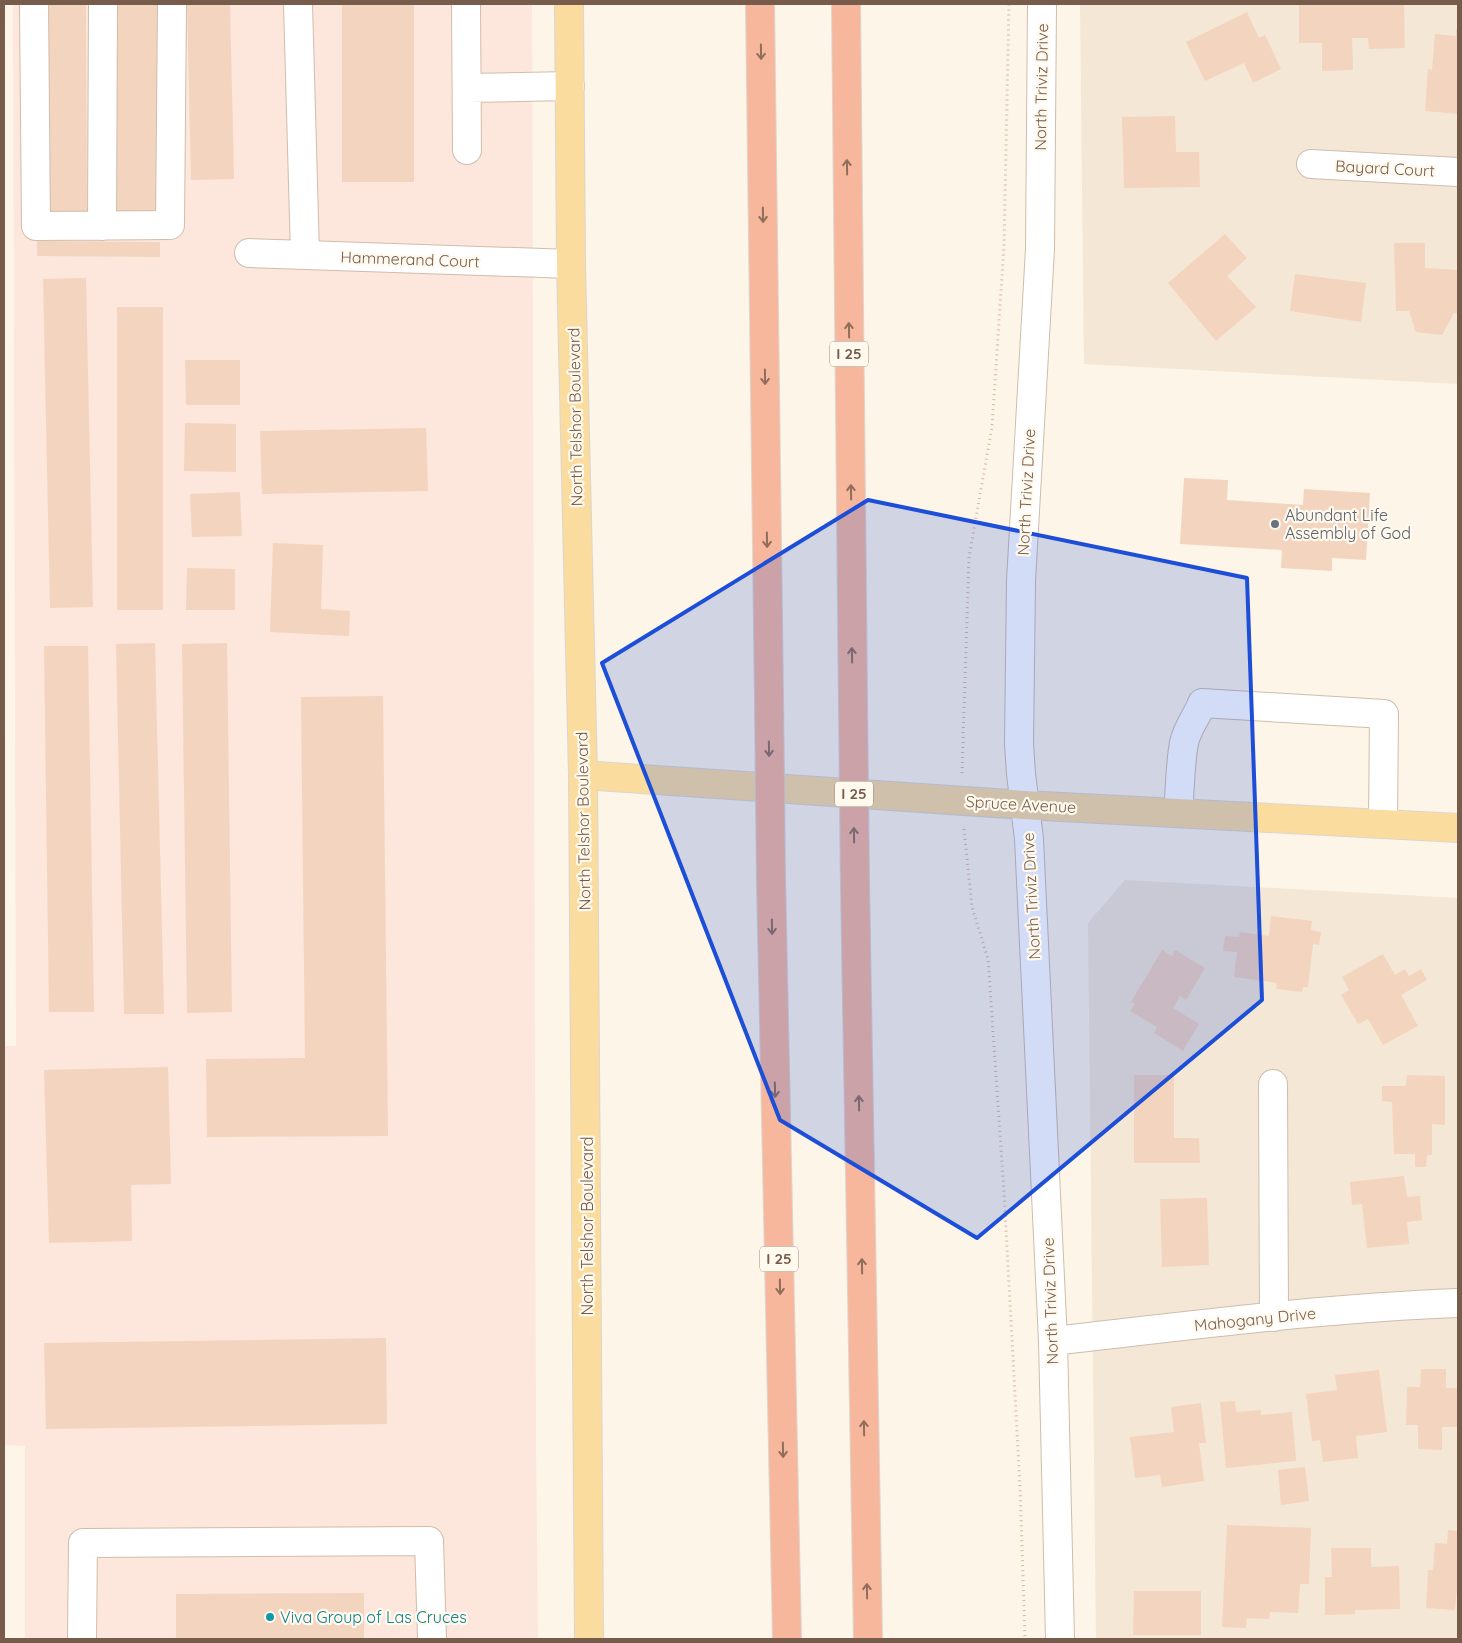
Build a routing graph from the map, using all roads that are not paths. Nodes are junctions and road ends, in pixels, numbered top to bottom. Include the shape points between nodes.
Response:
1 (34, 4) edge
2 (103, 4) edge
3 (172, 4) edge
4 (298, 4) edge
5 (466, 4) edge
6 (569, 4) edge
7 (760, 4) edge
8 (846, 4) edge
9 (1042, 4) edge
10 (570, 86) junction
11 (467, 88) junction
12 (467, 150) dead end
13 (1311, 164) dead end
14 (1458, 172) edge
15 (102, 226) junction
16 (249, 253) dead end
17 (305, 255) junction
18 (571, 264) junction
19 (584, 775) junction
20 (1024, 805) junction
21 (1178, 813) junction
22 (1382, 824) junction
23 (1458, 828) edge
24 (1272, 1084) dead end
25 (1458, 1303) edge
26 (1274, 1317) junction
27 (1052, 1341) junction
28 (82, 1639) edge
29 (432, 1639) edge
30 (590, 1639) edge
31 (787, 1639) edge
32 (868, 1639) edge
33 (1060, 1639) edge

1 - 15 street via 36,226
2 - 15 street
3 - 15 street via 170,225
4 - 17 street
5 - 11 street
6 - 10 main road, North Telshor Boulevard
7 -> 31 highway, I 25, bridge via 771,879
32 -> 8 highway, I 25, bridge via 855,884
9 - 20 street, North Triviz Drive via 1040,249 1021,581 1019,744
10 - 11 street
10 - 18 main road, North Telshor Boulevard
11 - 12 street
13 - 14 street, Bayard Court
16 - 17 street, Hammerand Court
17 - 18 street, Hammerand Court
18 - 19 main road, North Telshor Boulevard
19 - 20 main road, Spruce Avenue
19 - 30 main road, North Telshor Boulevard
20 - 21 main road, Spruce Avenue
20 - 27 street, North Triviz Drive via 1029,839
21 - 22 main road, Spruce Avenue
21 - 22 street via 1184,742 1202,703 1384,714
22 - 23 main road, Spruce Avenue
24 - 26 street
25 - 26 street, Mahogany Drive via 1370,1307
26 - 27 street, Mahogany Drive
27 - 33 street, North Triviz Drive
28 - 29 street via 83,1543 428,1542

